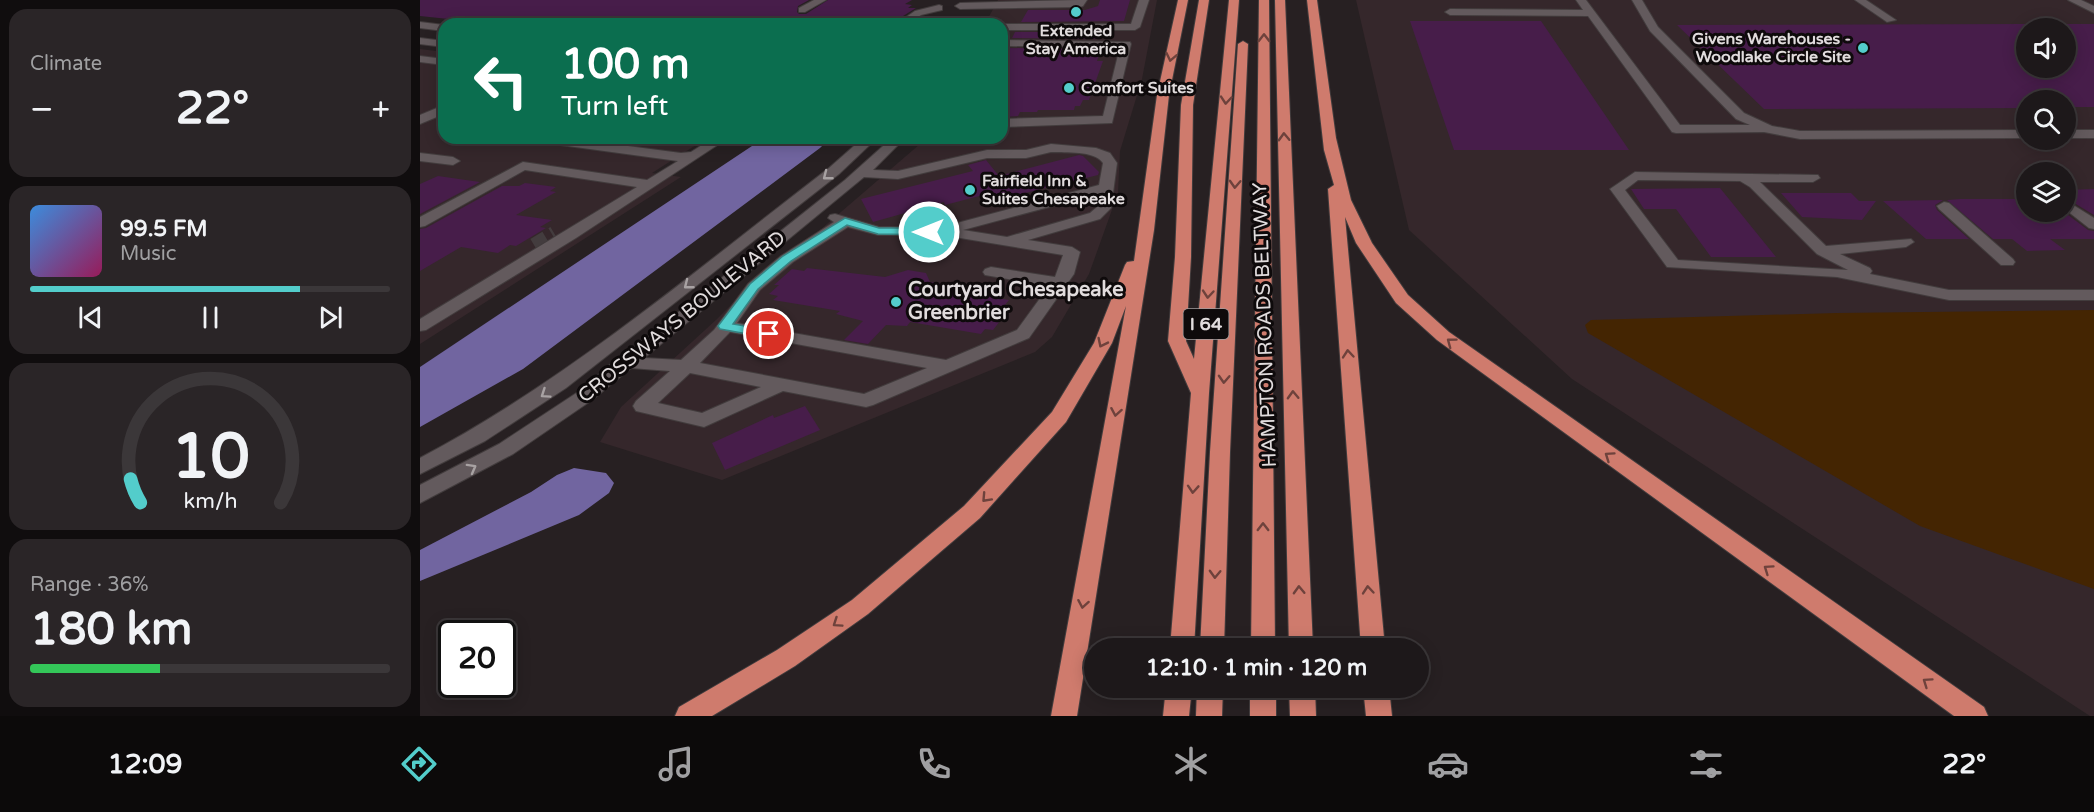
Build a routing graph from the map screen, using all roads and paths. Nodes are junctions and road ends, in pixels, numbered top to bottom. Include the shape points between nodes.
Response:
1 (821, 0) edge
2 (1082, 0) edge
3 (1144, 0) edge
4 (1183, 0) edge
5 (1204, 0) edge
6 (1234, 0) edge
7 (1245, 0) edge
8 (1264, 0) edge
9 (1280, 0) edge
10 (1312, 0) edge
11 (1321, 0) edge
12 (1581, 0) edge
13 (1637, 0) edge
14 (1860, 0) edge
15 (2073, 0) edge
16 (1008, 2) edge
17 (960, 7) edge
18 (939, 8) edge
19 (802, 10) dead end
20 (2094, 10) edge
21 (1450, 12) dead end
22 (1591, 13) junction
23 (910, 18) edge
24 (997, 18) edge
25 (1891, 20) dead end
26 (420, 25) edge
27 (438, 27) edge
28 (1008, 27) edge
29 (1317, 34) junction
30 (420, 41) edge
31 (438, 43) edge
32 (1008, 43) edge
33 (420, 59) edge
34 (438, 61) edge
35 (438, 112) edge
36 (420, 121) edge
37 (1008, 123) edge
38 (438, 124) edge
39 (1769, 129) junction
40 (2016, 134) edge
41 (2076, 134) edge
42 (2094, 134) edge
43 (1330, 139) junction
44 (583, 144) edge
45 (713, 144) edge
46 (864, 144) edge
47 (892, 144) edge
48 (700, 152) junction
49 (420, 157) edge
50 (453, 161) dead end
51 (861, 173) junction
52 (1814, 178) dead end
53 (1745, 179) junction
54 (648, 184) junction
55 (1104, 188) junction
56 (1944, 206) dead end
57 (815, 211) junction
58 (2076, 212) edge
59 (596, 218) junction
60 (845, 222) junction
61 (420, 224) edge
62 (2094, 225) edge
63 (1147, 230) junction
64 (942, 231) junction
65 (554, 233) tunnel mouth
66 (1006, 241) junction
67 (1906, 242) dead end
68 (534, 245) tunnel mouth
69 (1822, 251) junction
70 (2007, 262) dead end
71 (517, 266) junction
72 (991, 272) dead end
73 (1060, 283) junction
74 (1893, 284) junction
75 (2094, 295) edge
76 (420, 326) edge
77 (725, 326) junction
78 (592, 359) junction
79 (628, 362) junction
80 (686, 366) junction
81 (947, 366) junction
82 (781, 385) junction
83 (1200, 393) junction
84 (420, 467) edge
85 (420, 495) edge
86 (1183, 638) edge
87 (1212, 638) edge
88 (1263, 638) edge
89 (1301, 638) edge
90 (1372, 638) edge
91 (1178, 698) edge
92 (1210, 698) edge
93 (1263, 698) edge
94 (1302, 698) edge
95 (1377, 698) edge
96 (688, 716) edge
97 (1064, 716) edge
98 (1176, 716) edge
99 (1209, 716) edge
100 (1263, 716) edge
101 (1303, 716) edge
102 (1379, 716) edge
103 (1975, 716) edge

1 - 19 street
2 - 16 street via 1080,4
3 - 28 street via 1135,27
4 -> 63 highway via 1163,95
5 - 83 highway via 1187,105 1177,341
6 -> 83 highway, I 64
7 -> 87 highway
88 -> 8 highway
89 -> 9 highway, HAMPTON ROADS BELTWAY
10 - 29 highway
11 - 29 highway
12 - 22 street
13 - 39 street via 1654,29 1740,116
14 - 25 street
15 - 20 street
16 - 17 street
16 - 24 street
18 - 23 street
21 - 22 street
22 - 39 street via 1676,129
26 - 27 street
29 - 43 highway
30 - 31 street
32 - 37 street via 1126,44 1108,120
33 - 34 street
35 - 36 street
36 - 38 street
39 - 40 street via 1800,135
41 - 42 street
90 -> 43 highway
103 -> 43 highway via 1434,329 1402,299 1364,243 1344,200
44 - 48 street via 681,157
45 - 48 street
46 -> 78 street, CROSSWAYS BOULEVARD
47 - 51 street, CROSSWAYS BOULEVARD
48 - 54 street
49 - 50 street
51 - 55 street via 898,175 987,154 1026,154 1051,148 1105,156 1110,163
51 - 57 street, CROSSWAYS BOULEVARD
52 - 53 street
53 - 69 street via 1755,184
53 - 74 street via 1635,176 1617,189 1673,264 1836,272
54 - 59 street
54 - 61 street via 523,166
55 - 64 street
55 - 66 street via 1104,207 1095,216
56 - 70 street
57 - 60 street
57 - 79 street, CROSSWAYS BOULEVARD
58 - 62 street
59 - 65 street
59 - 71 street
60 - 64 street via 878,231
60 - 77 street via 787,259 754,287
63 -> 96 highway via 1102,343 1072,396 1047,433 980,504 860,607 786,658
63 -> 97 highway
64 - 66 street
66 - 73 street via 1072,252
67 - 69 street
68 - 71 street via 526,250
69 - 74 street
71 - 76 street
72 - 73 street
73 - 81 street via 1023,334
74 - 75 street via 1949,295
77 - 80 street
77 - 81 street
78 - 79 street
78 -> 84 street, CROSSWAYS BOULEVARD via 512,415
79 - 80 street
85 -> 79 street, CROSSWAYS BOULEVARD via 506,449
80 - 82 street
80 - 82 street via 643,406 704,420
81 - 82 street via 866,401
83 -> 86 highway, I 64
91 - 98 highway
92 - 99 highway
93 - 100 highway
94 - 101 highway
95 - 102 highway

